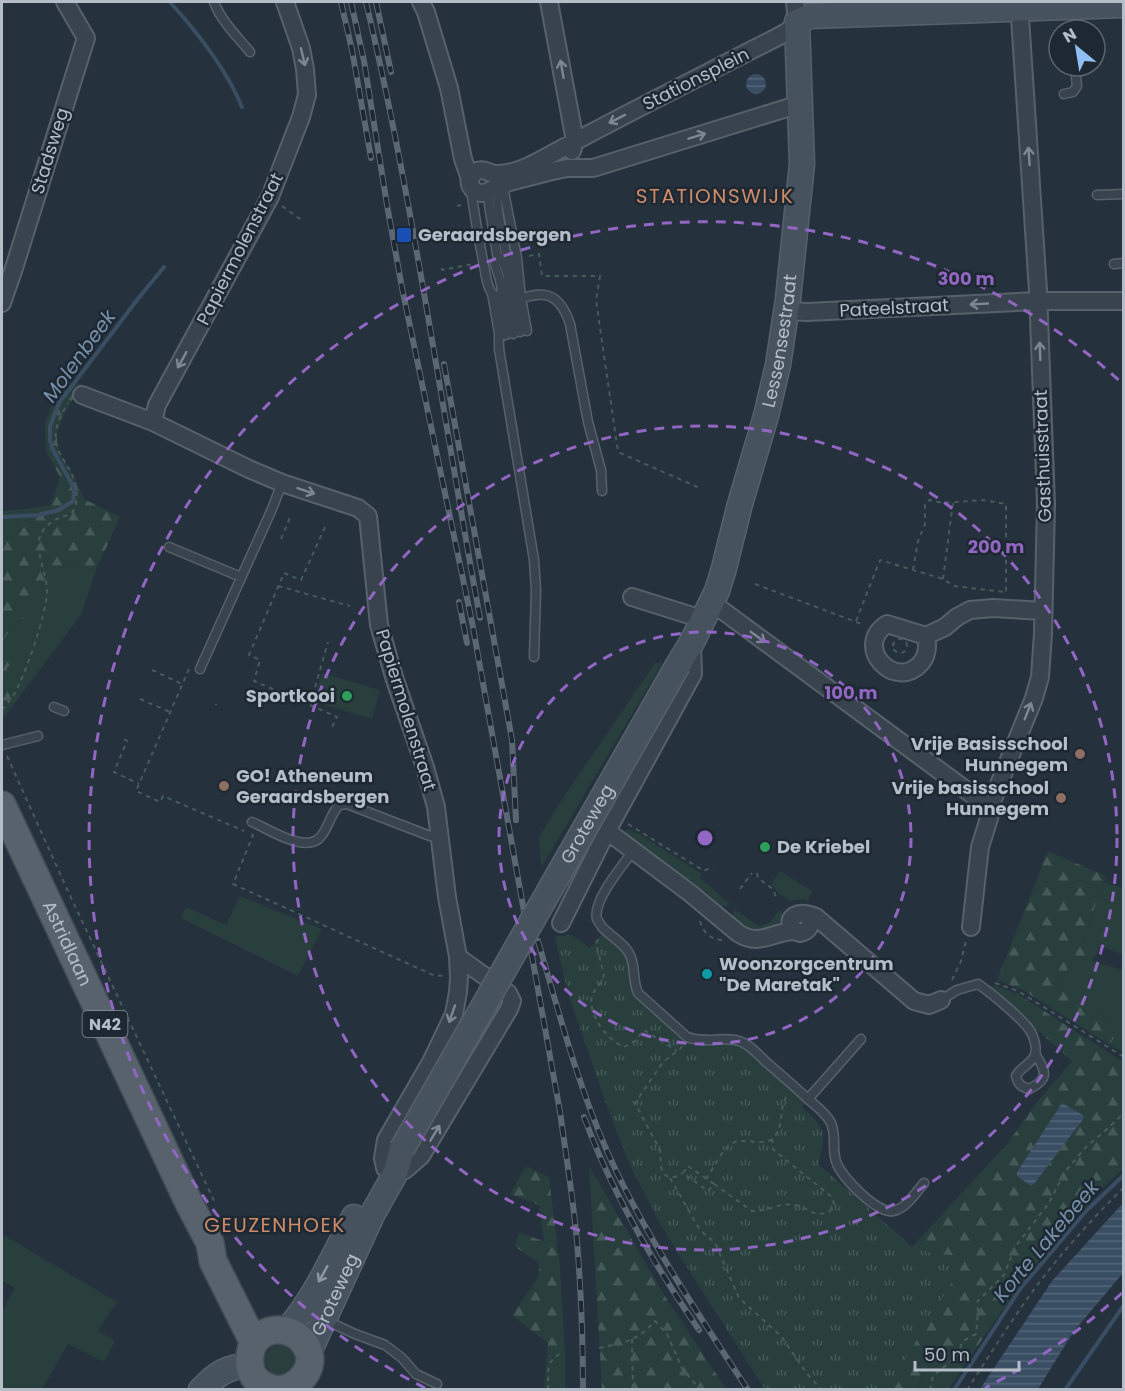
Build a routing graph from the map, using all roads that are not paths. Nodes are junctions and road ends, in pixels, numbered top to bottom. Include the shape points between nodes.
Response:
1 (65, 2) edge
2 (214, 2) edge
3 (285, 2) edge
4 (421, 2) edge
5 (549, 2) edge
6 (1122, 4) edge
7 (1019, 5) edge
8 (796, 12) edge
9 (250, 52) dead end
10 (1076, 78) edge
11 (1064, 94) dead end
12 (800, 104) junction
13 (592, 133) junction
14 (574, 134) junction
15 (601, 165) junction
16 (483, 183) junction
17 (1124, 194) edge
18 (1097, 195) dead end
19 (483, 260) junction
20 (506, 261) junction
21 (1124, 263) edge
22 (1114, 264) dead end
23 (510, 298) junction
24 (1038, 301) junction
25 (1124, 301) edge
26 (2, 303) edge
27 (786, 311) junction
28 (82, 394) road end
29 (153, 422) junction
30 (282, 483) junction
31 (602, 491) dead end
32 (169, 547) dead end
33 (241, 577) junction
34 (633, 597) dead end
35 (707, 611) junction
36 (1043, 611) junction
37 (926, 636) junction
38 (692, 642) junction
39 (534, 657) dead end
40 (678, 665) joint
41 (200, 669) road end
42 (54, 707) dead end
43 (64, 711) dead end
44 (38, 736) dead end
45 (2, 745) edge
46 (989, 803) junction
47 (2, 805) edge
48 (252, 822) dead end
49 (611, 825) junction
50 (440, 838) junction
51 (633, 851) junction
52 (561, 923) dead end
53 (971, 927) road end
54 (458, 957) junction
55 (941, 1000) joint
56 (861, 1039) dead end
57 (1035, 1054) dead end
58 (808, 1099) junction
59 (390, 1171) junction
60 (924, 1183) dead end
61 (323, 1319) junction
62 (265, 1343) junction
63 (309, 1352) junction
64 (437, 1384) dead end
65 (286, 1387) edge
66 (201, 1389) edge

1 - 26 street, Stadsweg via 86,38
2 - 9 lane via 226,24
3 -> 29 street, Papiermolenstraat via 305,69 307,95 302,117 270,198 157,405
4 - 16 street
14 -> 5 street
6 - 7 main road
7 - 8 main road via 810,16
24 -> 7 street, Gasthuisstraat via 1030,98
8 - 12 main road, Lessensestraat
8 -> 13 street, Stationsplein via 787,32
10 - 11 lane via 1073,92
15 -> 12 street
12 - 27 main road, Lessensestraat via 802,164
13 - 14 street, Stationsplein
13 - 15 street via 584,142 584,156
14 - 16 street, Stationsplein via 521,170 496,174
14 - 16 street, Stationsplein via 573,149 565,157
15 - 16 street
16 - 19 lane
16 - 20 lane via 490,193 498,260
16 - 20 lane via 506,188 515,248 515,254
17 - 18 lane
19 - 20 lane via 488,265
19 - 23 lane via 488,286
20 - 23 lane via 515,282
20 - 23 lane via 502,290
21 - 22 lane
23 - 23 lane via 517,333
23 - 31 lane via 556,298 567,314 588,422 602,470
23 - 39 lane via 499,345 534,560
24 - 25 street, Pateelstraat
24 -> 27 street, Pateelstraat
36 -> 24 street, Gasthuisstraat via 1046,504
27 - 35 main road, Lessensestraat via 766,416 723,572
28 - 29 street, Papiermolenstraat
29 - 30 street, Papiermolenstraat
30 - 33 lane
30 -> 50 street, Papiermolenstraat via 358,508 368,516 379,625 425,768
32 - 33 lane
33 - 41 lane
34 - 35 street
35 - 38 main road, Lessensestraat
35 -> 46 street via 982,802
36 - 37 street via 970,610
46 -> 36 street, Gasthuisstraat via 1040,677
37 - 37 street via 887,624 879,632 875,652 885,667 909,671 923,661 928,645
38 - 40 main road, Lessensestraat
38 - 49 street, Groteweg via 693,674
40 - 59 main road, Groteweg, bridge
42 - 43 lane
44 - 45 lane
46 - 53 street, Gasthuisstraat
47 - 62 main road, Astridlaan / N42 via 189,1203 210,1243 223,1256
48 - 50 lane via 305,844 322,837 333,812 339,805 347,804
49 - 51 street, Groteweg
49 - 52 street, Groteweg
50 - 54 street, Papiermolenstraat
51 - 55 street, Groteweg via 746,938 758,939 816,917 914,1001 929,1005
51 - 58 lane via 596,911 597,919 630,954 638,993 687,1037 742,1041
54 -> 59 street, Groteweg via 454,1014 386,1140 383,1158
59 -> 54 street, Groteweg via 405,1170 421,1156 512,1001 507,993
55 - 57 lane via 978,984 1028,1027 1035,1042
56 - 58 lane
58 - 60 lane via 830,1122 835,1135 836,1163 866,1198 893,1211 902,1207
59 - 61 main road, Groteweg
59 -> 62 main road, Groteweg via 372,1186 298,1318
61 - 63 main road, Groteweg
61 - 64 lane via 385,1345 416,1374
62 - 63 main road, Groteweg via 296,1334
62 - 65 main road, Groteweg via 253,1376 259,1382
62 - 66 main road
63 - 65 main road, Groteweg via 307,1373

